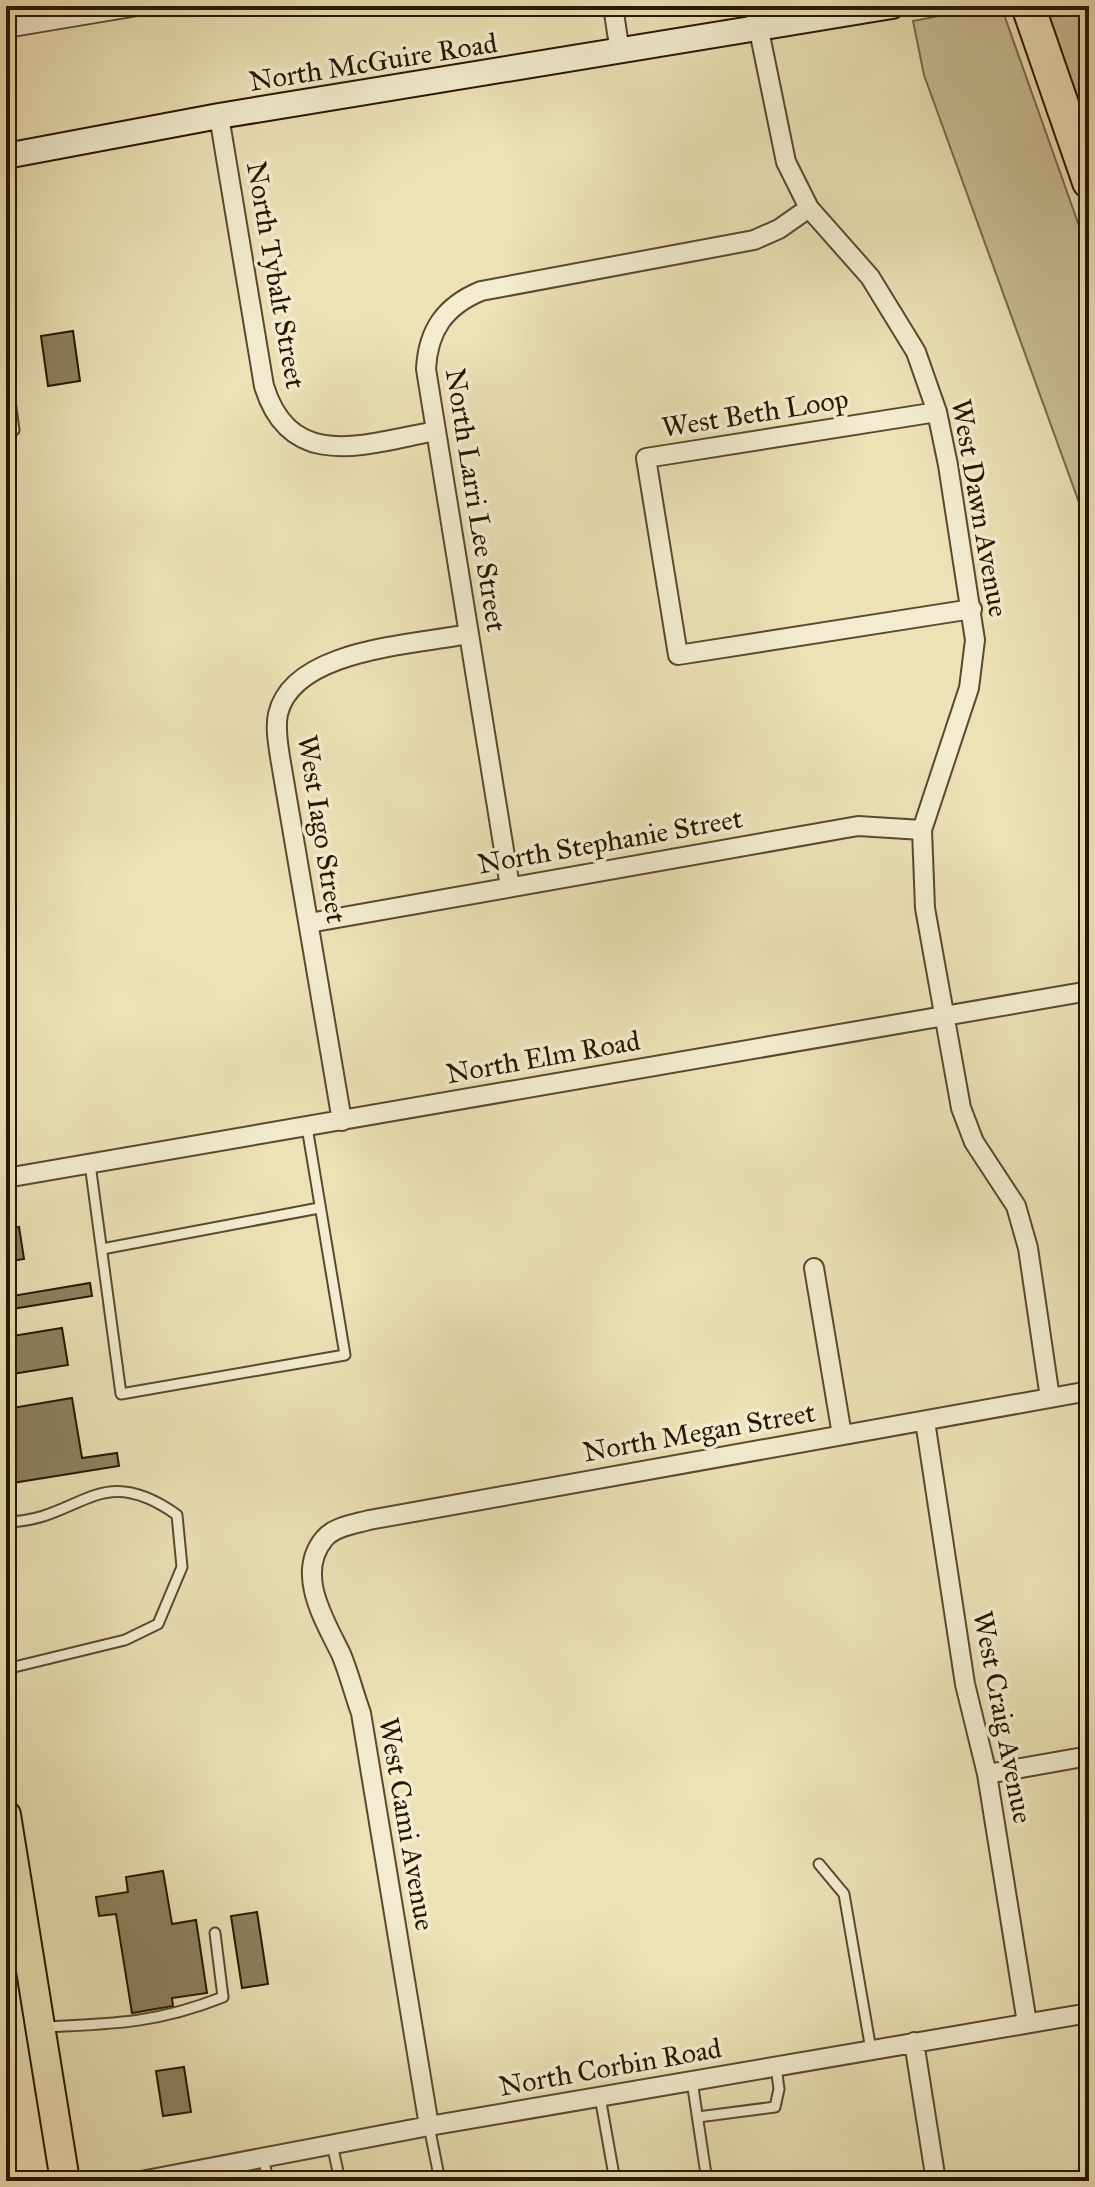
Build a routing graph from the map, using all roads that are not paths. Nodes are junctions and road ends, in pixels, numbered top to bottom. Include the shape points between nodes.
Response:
1 (137, 6) edge
2 (613, 6) edge
3 (892, 6) edge
4 (1028, 6) edge
5 (46, 14) edge
6 (757, 17) edge
7 (6, 28) edge
8 (620, 53) junction
9 (219, 116) junction
10 (6, 156) edge
11 (1089, 182) edge
12 (809, 208) junction
13 (6, 372) edge
14 (937, 412) junction
15 (436, 431) junction
16 (6, 437) edge
17 (972, 609) junction
18 (468, 634) junction
19 (922, 830) junction
20 (510, 887) junction
21 (309, 923) junction
22 (1089, 991) edge
23 (945, 1018) junction
24 (342, 1121) junction
25 (307, 1127) junction
26 (90, 1164) junction
27 (6, 1178) edge
28 (319, 1208) junction
29 (102, 1249) junction
30 (814, 1268) dead end
31 (1089, 1391) edge
32 (1050, 1398) junction
33 (925, 1421) junction
34 (842, 1435) junction
35 (6, 1522) edge
36 (322, 1540) joint
37 (6, 1669) edge
38 (1089, 1756) edge
39 (987, 1774) junction
40 (6, 1815) edge
41 (819, 1864) dead end
42 (215, 1933) dead end
43 (1089, 2013) edge
44 (1027, 2023) junction
45 (41, 2027) junction
46 (914, 2042) junction
47 (871, 2050) junction
48 (776, 2066) junction
49 (692, 2081) junction
50 (600, 2097) junction
51 (698, 2117) junction
52 (429, 2126) junction
53 (332, 2144) junction
54 (263, 2156) junction
55 (65, 2181) edge
56 (141, 2181) edge
57 (268, 2181) edge
58 (340, 2181) edge
59 (440, 2181) edge
60 (615, 2181) edge
61 (707, 2181) edge
62 (936, 2181) edge

1 - 5 street
2 - 8 street
3 - 6 street, North McGuire Road
4 - 11 highway via 1076,131
5 - 7 street
6 - 8 street, North McGuire Road
6 - 12 street, West Dawn Avenue via 786,162
8 - 9 street, North McGuire Road
9 - 10 street, North McGuire Road
9 - 15 street, North Tybalt Street via 264,386 275,413 298,437 331,448
12 - 14 street, West Dawn Avenue via 893,311 916,352
12 - 15 street, North Larri Lee Street via 754,240 466,297 439,321 427,349
13 - 16 lane via 14,430
14 - 17 street, West Dawn Avenue
14 - 17 street, West Beth Loop via 646,458 678,655
15 - 18 street, North Larri Lee Street
17 - 19 street, West Dawn Avenue via 975,640 969,688
18 - 20 street, North Larri Lee Street
18 - 21 street, West Iago Street via 327,661 298,680 286,696 277,732
19 - 20 street, North Stephanie Street via 858,826
19 - 23 street, West Dawn Avenue via 925,908
20 - 21 street, North Stephanie Street
21 - 24 street, West Iago Street
22 - 23 street, North Elm Road
23 - 24 street, North Elm Road
23 - 32 street, West Dawn Avenue via 961,1108 1016,1206 1028,1248
24 - 25 street, North Elm Road
25 - 26 street, North Elm Road
25 - 28 lane
26 - 27 street, North Elm Road
26 - 29 lane
28 - 29 lane
28 - 29 lane via 345,1355 121,1394
30 - 34 street
31 - 32 street, North Megan Street
32 - 33 street, North Megan Street
33 - 34 street, North Megan Street
33 - 39 street, West Craig Avenue via 965,1684
34 - 36 street, North Megan Street via 369,1520
35 - 37 lane via 24,1522 110,1490 150,1496 177,1515 182,1567 158,1624 125,1640
36 - 52 street, West Cami Avenue via 312,1582 361,1713
38 - 39 street
39 - 44 street, West Craig Avenue
40 - 45 main road via 20,1926
41 - 47 lane via 844,1894
42 - 45 lane via 223,1997 132,2024
43 - 44 street, North Corbin Road
44 - 46 street, North Corbin Road
45 - 55 main road
46 - 47 street, North Corbin Road
46 - 62 street
47 - 48 street, North Corbin Road
48 - 49 street, North Corbin Road
48 - 51 lane via 775,2107
49 - 50 street, North Corbin Road
49 - 51 lane
50 - 52 street, North Corbin Road
50 - 60 lane
51 - 61 lane
52 - 53 street, North Corbin Road
52 - 59 lane
53 - 54 street, North Corbin Road
53 - 58 lane
54 - 56 street, North Corbin Road
54 - 57 lane

